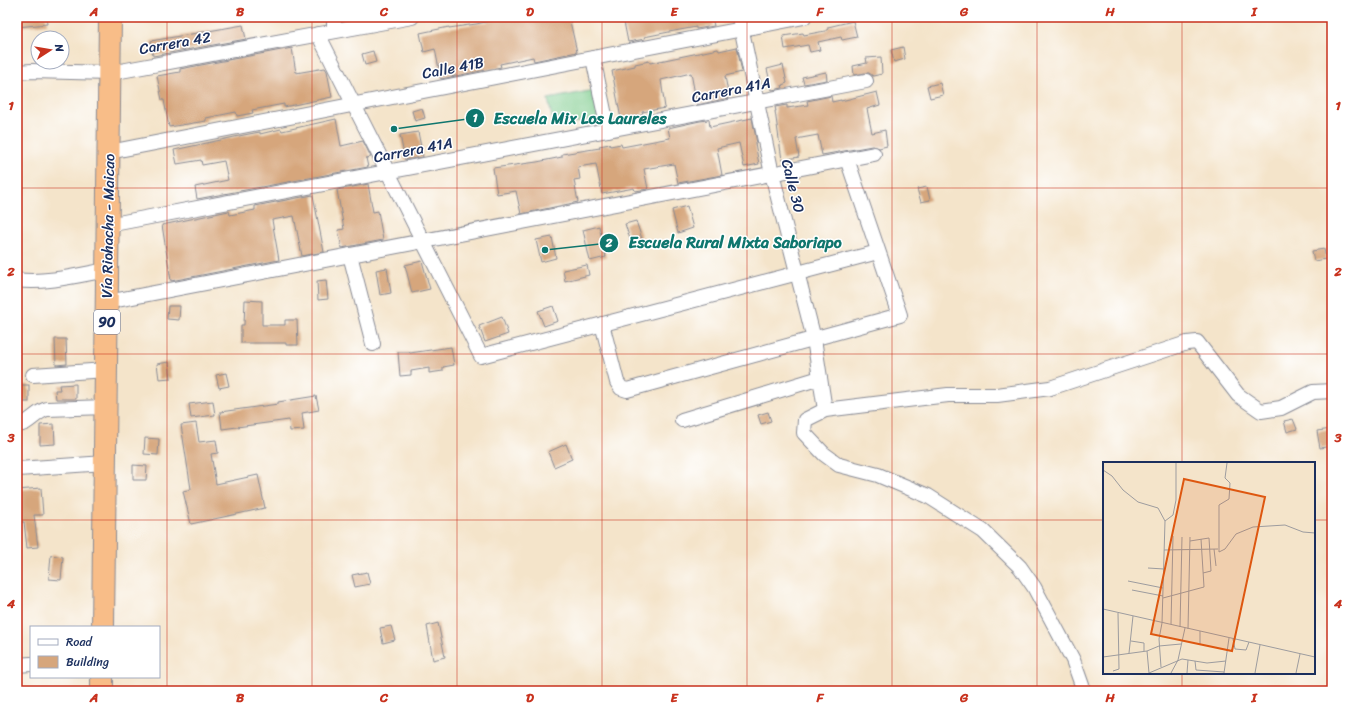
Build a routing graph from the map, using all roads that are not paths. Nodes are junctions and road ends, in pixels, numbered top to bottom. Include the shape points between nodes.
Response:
1 (110, 17) edge
2 (334, 17) edge
3 (804, 17) edge
4 (405, 18) edge
5 (740, 23) edge
6 (334, 32) junction
7 (318, 34) junction
8 (593, 58) junction
9 (17, 72) edge
10 (110, 73) junction
11 (866, 81) dead end
12 (757, 102) junction
13 (353, 104) junction
14 (608, 130) junction
15 (109, 152) junction
16 (874, 154) dead end
17 (846, 159) junction
18 (388, 172) junction
19 (772, 174) junction
20 (108, 225) junction
21 (422, 241) junction
22 (878, 252) junction
23 (350, 255) junction
24 (107, 270) junction
25 (797, 273) junction
26 (17, 280) edge
27 (107, 302) junction
28 (602, 324) junction
29 (814, 339) junction
30 (374, 344) dead end
31 (106, 370) junction
32 (33, 375) dead end
33 (820, 378) junction
34 (1332, 391) edge
35 (106, 407) junction
36 (825, 410) junction
37 (682, 420) dead end
38 (17, 425) edge
39 (105, 464) junction
40 (18, 469) edge
41 (103, 626) edge
42 (30, 664) edge
43 (17, 665) edge
44 (102, 678) edge
45 (102, 691) edge
46 (1084, 691) edge

1 - 10 highway, Vía Riohacha - Maicao / 90
2 - 6 street
3 - 5 street, Calle 41B
4 - 6 street, Carrera 42
5 - 8 street, Calle 41B
5 - 12 street, Calle 30
6 - 7 street, Carrera 42
7 - 10 street, Carrera 42
7 - 13 street
8 - 13 street, Calle 41B
8 - 14 street
9 - 10 street, Carrera 42
10 - 15 highway, Vía Riohacha - Maicao / 90
11 - 12 street, Carrera 41A
12 - 14 street, Carrera 41A
12 - 19 street, Calle 30
13 - 15 street, Calle 41B
13 - 18 street
14 - 18 street, Carrera 41A
15 - 20 highway, Vía Riohacha - Maicao / 90
16 - 17 street
17 - 19 street
17 - 22 street
18 - 20 street, Carrera 41A
18 - 21 street
19 - 21 street
19 - 25 street, Calle 30
20 - 24 highway, Vía Riohacha - Maicao / 90
21 - 23 street
21 - 28 street via 480,356
22 - 25 street
22 - 29 street via 900,315
23 - 27 street
23 - 30 street
24 - 26 street via 40,281
24 - 27 highway, Vía Riohacha - Maicao / 90
25 - 28 street
25 - 29 street, Calle 30
27 - 31 highway, Vía Riohacha - Maicao / 90
28 - 29 street via 617,382 621,388 627,390
29 - 33 street, Calle 30
31 - 32 street
31 - 35 highway, Vía Riohacha - Maicao / 90
33 - 36 street, Calle 30
33 - 37 street
34 - 36 street via 1313,392 1281,408 1261,411 1238,395 1197,342 1187,342 1050,388 997,396 948,395
35 - 38 street via 46,409 26,423
35 - 39 highway, Vía Riohacha - Maicao / 90
36 - 46 street via 805,420 804,433 824,454 839,465 878,475 928,496 983,531 1020,567 1034,587 1073,660
39 - 40 street
39 - 41 highway, Vía Riohacha - Maicao / 90
42 - 43 street
44 - 45 highway

